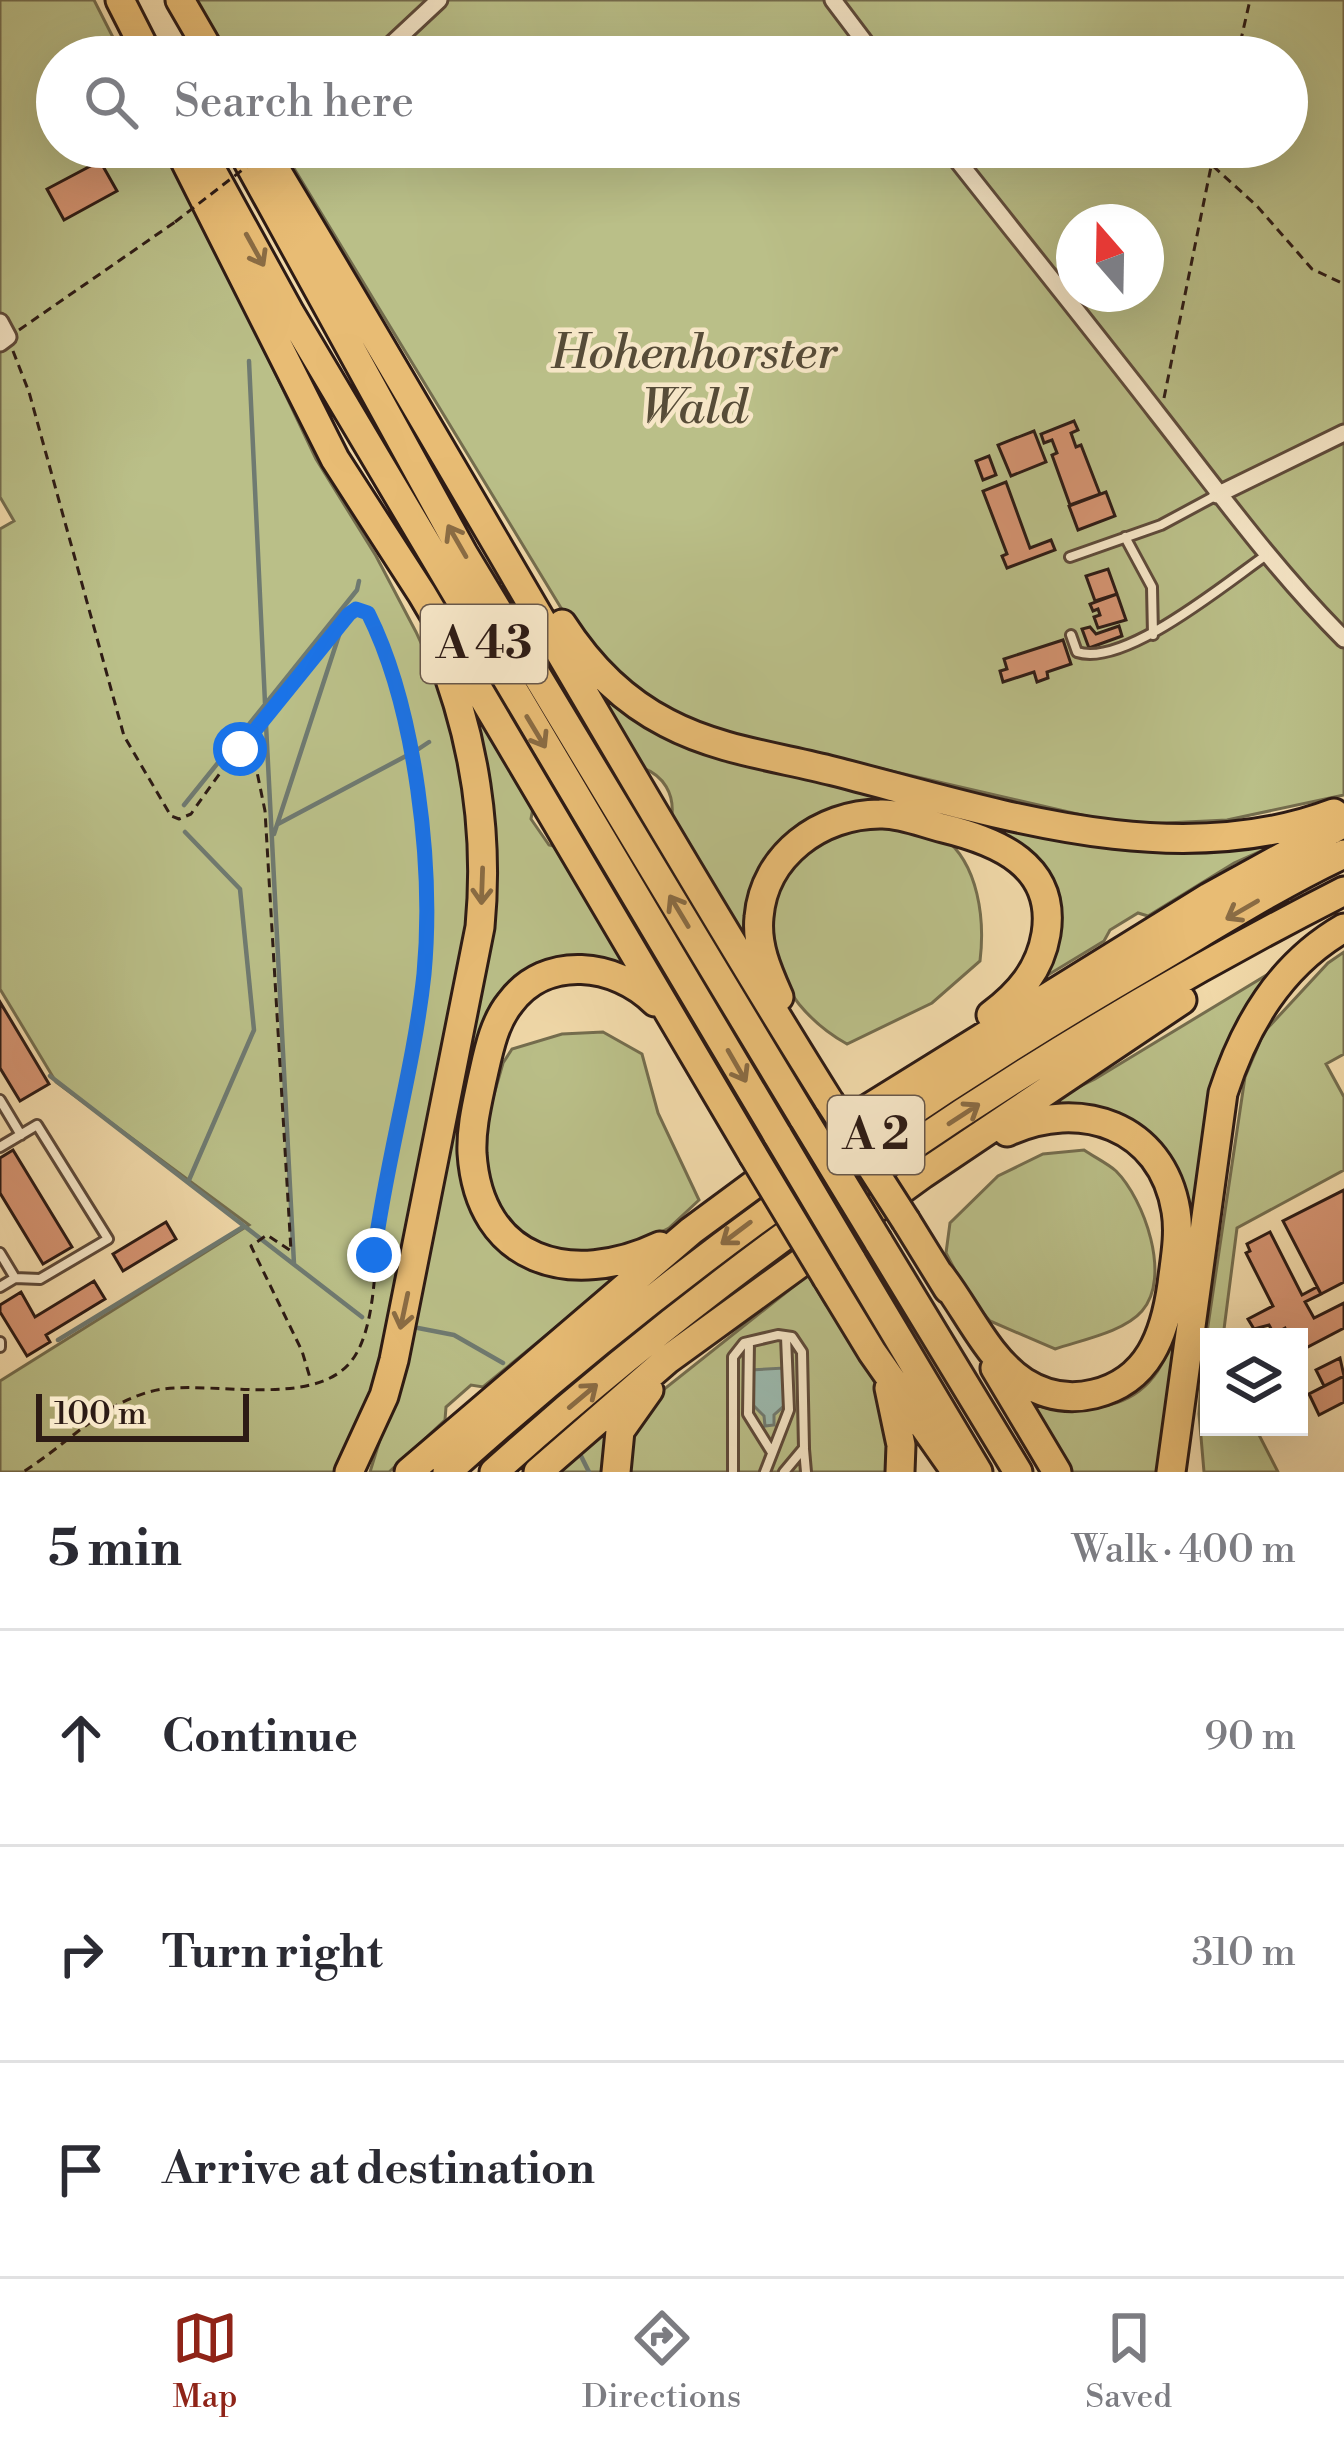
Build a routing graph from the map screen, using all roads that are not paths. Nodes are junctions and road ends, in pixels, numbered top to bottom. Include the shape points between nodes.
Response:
1 (120, 0) edge
2 (163, 0) edge
3 (180, 0) edge
4 (439, 0) edge
5 (833, 0) edge
6 (136, 36) edge
7 (182, 36) edge
8 (201, 36) edge
9 (400, 36) edge
10 (860, 36) edge
11 (188, 168) edge
12 (211, 168) edge
13 (252, 168) edge
14 (275, 168) edge
15 (964, 168) edge
16 (1344, 433) edge
17 (1216, 495) junction
18 (489, 528) junction
19 (382, 537) junction
20 (1125, 537) junction
21 (1266, 555) junction
22 (1070, 556) dead end
23 (1071, 635) dead end
24 (1153, 635) junction
25 (1344, 639) edge
26 (1344, 810) edge
27 (1344, 823) edge
28 (1344, 854) edge
29 (1344, 891) edge
30 (1294, 916) junction
31 (1344, 928) edge
32 (673, 1021) junction
33 (805, 1062) junction
34 (906, 1083) junction
35 (0, 1100) edge
36 (21, 1135) junction
37 (0, 1148) edge
38 (923, 1174) junction
39 (691, 1231) junction
40 (0, 1253) edge
41 (940, 1275) junction
42 (15, 1278) junction
43 (0, 1287) edge
44 (740, 1306) junction
45 (786, 1336) junction
46 (748, 1342) junction
47 (872, 1352) junction
48 (804, 1448) junction
49 (771, 1451) junction
50 (349, 1472) edge
51 (409, 1472) edge
52 (447, 1472) edge
53 (494, 1472) edge
54 (538, 1472) edge
55 (616, 1472) edge
56 (734, 1472) edge
57 (766, 1472) edge
58 (784, 1472) edge
59 (806, 1472) edge
60 (900, 1472) edge
61 (956, 1472) edge
62 (978, 1472) edge
63 (1018, 1472) edge
64 (1057, 1472) edge
65 (1171, 1472) edge

1 - 6 highway
2 - 7 highway
3 - 8 highway
4 - 9 street
5 - 10 street
11 - 19 highway via 286,368
12 -> 62 highway, A 43, bridge
63 -> 13 highway, A 43, bridge via 463,553
14 - 18 highway
15 - 17 street
16 - 17 street
17 - 20 lane
17 - 21 street
18 - 26 highway via 516,553 604,681 663,722 708,740 1124,836 1259,835
18 - 33 highway
19 - 32 highway
19 -> 50 highway via 440,652 464,728 483,895 394,1360
20 - 22 lane
20 - 24 lane via 1152,586
21 - 24 lane
21 - 25 street
23 - 24 lane via 1078,652 1091,657
27 - 34 highway
28 -> 52 highway, A 2 via 1005,1048 869,1139 561,1369
29 - 30 highway, A 2
30 - 38 highway via 1274,946
53 -> 30 highway, A 2 via 675,1323 910,1150
31 - 65 highway via 1291,969 1236,1052 1223,1093
32 - 39 highway via 650,997 598,970 535,980 500,1018 472,1155 485,1204 536,1258 601,1267
32 - 47 highway, bridge
33 - 34 highway via 762,959 766,886 778,863 822,826 886,813 989,839 1011,853 1037,884 1047,926 1026,983
33 - 41 highway, bridge
34 - 39 highway
35 - 36 lane
36 - 37 lane
36 - 42 lane via 37,1125 109,1239 40,1279
38 - 41 highway via 1032,1120 1081,1116 1136,1141 1163,1174 1176,1211 1167,1319 1156,1349 1109,1390 1064,1398 1025,1383 992,1351
38 - 44 highway
39 - 51 highway
40 - 42 lane
41 - 64 highway
42 - 43 lane
44 - 54 highway
44 - 55 highway via 632,1410 617,1442
45 - 46 lane
45 - 48 lane via 802,1352
45 - 49 lane via 789,1410
46 - 49 lane via 748,1414
46 - 56 lane via 733,1357
47 - 60 highway via 892,1397
47 - 61 highway
48 - 58 lane
48 - 59 lane
49 - 57 lane

